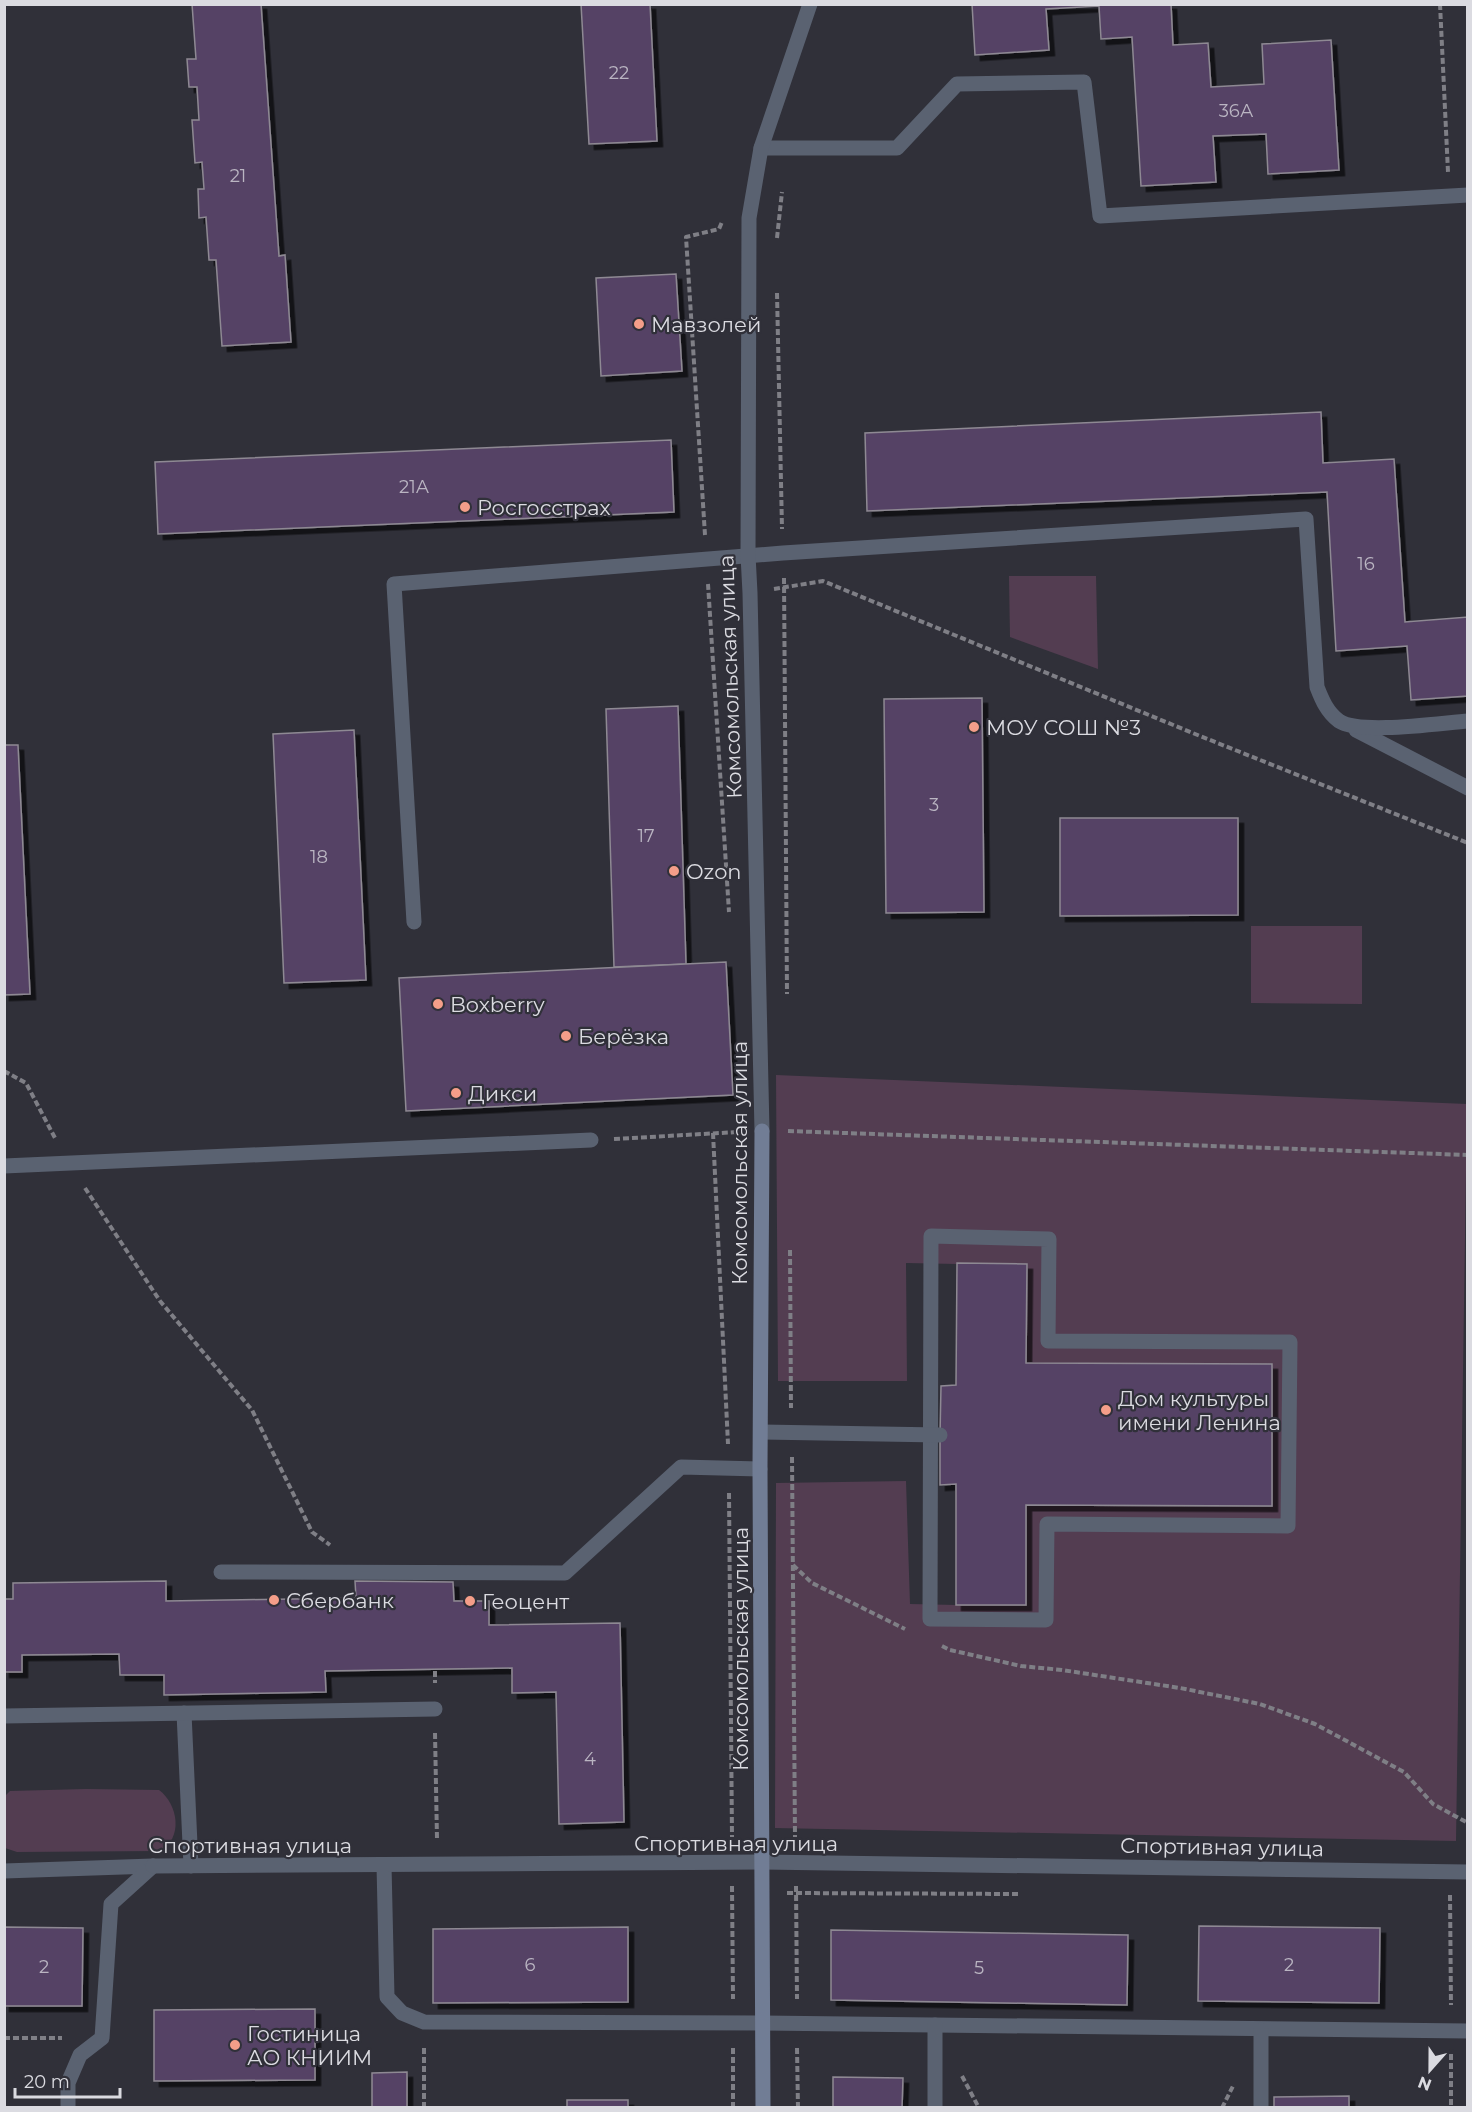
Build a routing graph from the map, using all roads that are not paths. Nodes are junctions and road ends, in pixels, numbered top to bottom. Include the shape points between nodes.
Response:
1 (810, 4) edge
2 (761, 148) junction
3 (1467, 195) edge
4 (748, 555) junction
5 (1467, 721) edge
6 (1341, 722) junction
7 (1467, 788) edge
8 (414, 922) dead end
9 (591, 1140) road end
10 (4, 1166) edge
11 (761, 1432) junction
12 (936, 1435) junction
13 (760, 1469) junction
14 (221, 1572) dead end
15 (435, 1709) road end
16 (184, 1713) junction
17 (4, 1716) edge
18 (762, 1862) junction
19 (384, 1865) junction
20 (153, 1866) junction
21 (191, 1866) junction
22 (4, 1871) edge
23 (1467, 1872) edge
24 (763, 2023) junction
25 (935, 2025) junction
26 (1261, 2030) junction
27 (1467, 2031) edge
28 (68, 2108) edge
29 (763, 2108) edge
30 (935, 2108) edge
31 (1261, 2108) edge

1 - 2 street, Комсомольская улица
2 - 3 street via 897,148 957,84 1084,82 1100,216
2 - 4 street, Комсомольская улица via 749,218
4 - 6 street via 1306,519 1317,687 1325,707
4 - 8 street via 394,584
4 - 11 street, Комсомольская улица via 762,1131
5 - 6 street via 1370,728
6 - 7 street
9 - 10 street
11 - 12 street
11 - 13 street, Комсомольская улица
12 - 12 street via 931,1236 1048,1239 1048,1341 1290,1342 1288,1526 1047,1524 1046,1620 930,1619
13 - 14 street via 681,1467 565,1572
13 - 18 street, Комсомольская улица
15 - 16 street
16 - 17 street
16 - 21 street
18 - 19 street, Спортивная улица
18 - 23 street, Спортивная улица
18 - 24 street, Комсомольская улица
19 - 21 street, Спортивная улица
19 - 24 street via 387,1997 402,2013 424,2022
20 - 21 street, Спортивная улица
20 - 22 street, Спортивная улица
20 - 28 street via 111,1904 102,2037 80,2055 68,2083
24 - 25 street
24 - 29 street, Комсомольская улица
25 - 26 street
25 - 30 street
26 - 27 street
26 - 31 street

